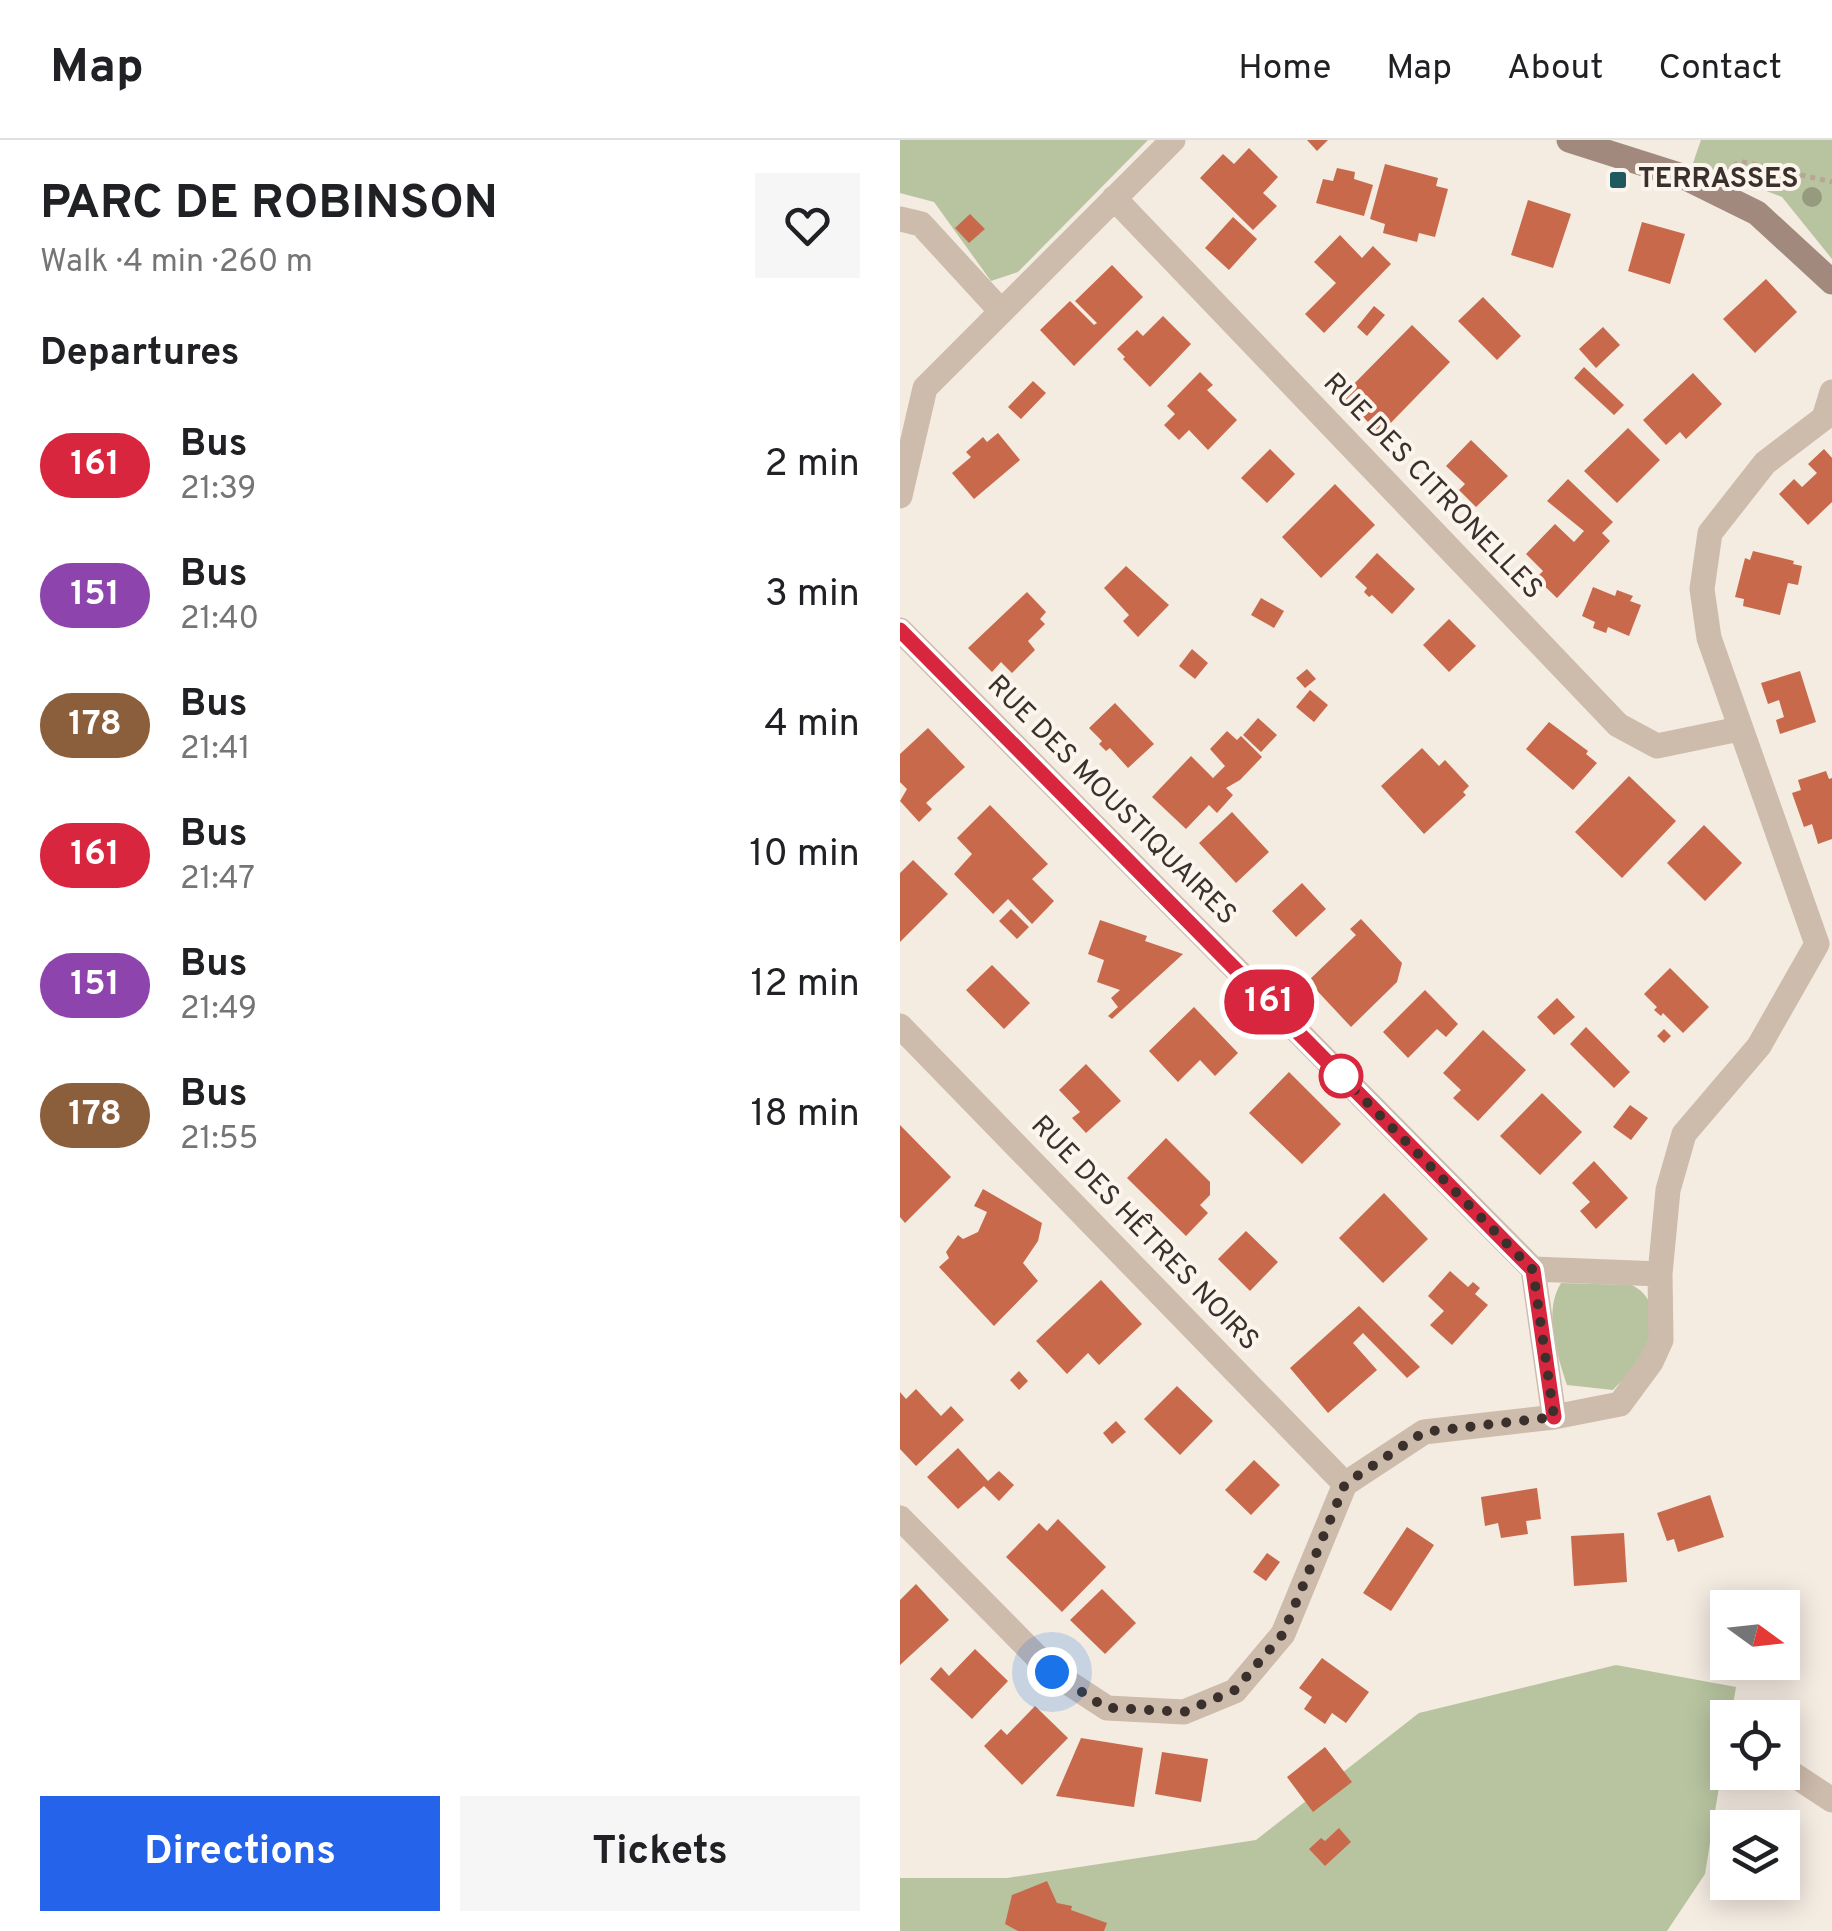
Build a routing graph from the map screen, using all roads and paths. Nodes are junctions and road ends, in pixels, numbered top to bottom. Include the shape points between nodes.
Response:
1 (1173, 140) edge
2 (1569, 140) edge
3 (1832, 182) edge
4 (1712, 191) junction
5 (1114, 198) junction
6 (900, 219) edge
7 (1832, 282) edge
8 (1000, 310) junction
9 (1832, 392) edge
10 (900, 496) edge
11 (900, 630) edge
12 (1739, 729) junction
13 (1824, 935) edge
14 (900, 1026) edge
15 (1533, 1270) junction
16 (1660, 1274) junction
17 (1554, 1417) junction
18 (1345, 1484) junction
19 (900, 1518) edge
20 (1800, 1779) edge
21 (1832, 1800) edge

1 - 5 street
2 - 4 street
3 - 4 path via 1739,161
4 - 7 street via 1757,213
5 - 8 street
5 - 12 street, RUE DES CITRONELLES via 1618,725 1657,746
6 - 8 street via 921,224
8 - 10 street via 924,388
9 - 12 street via 1824,418 1764,463 1710,533 1702,589 1709,638
11 - 15 street, RUE DES MOUSTIQUAIRES
12 - 13 street
13 - 16 street via 1760,1046 1684,1134 1668,1190
14 - 18 street, RUE DES HÊTRES NOIRS
15 - 16 street
15 - 17 street
16 - 17 street via 1661,1340 1620,1404
17 - 18 street via 1424,1432
18 - 19 street via 1283,1634 1235,1690 1184,1712 1106,1708 1052,1672
20 - 21 street

